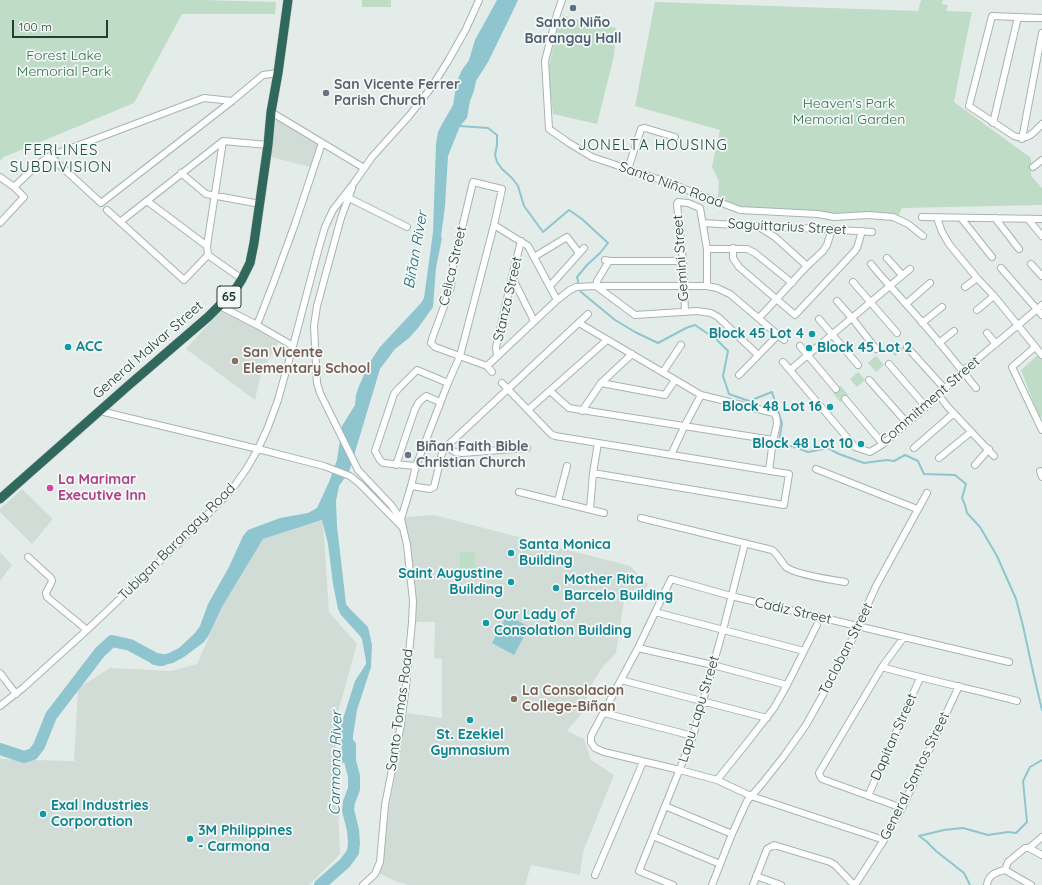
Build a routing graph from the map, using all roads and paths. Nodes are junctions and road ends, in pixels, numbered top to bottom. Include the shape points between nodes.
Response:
1 (288, 0) edge
2 (479, 0) edge
3 (562, 0) edge
4 (1018, 17) junction
5 (1042, 18) edge
6 (1042, 34) edge
7 (278, 73) junction
8 (232, 101) junction
9 (271, 112) junction
10 (993, 123) junction
11 (1042, 124) edge
12 (675, 137) dead end
13 (1022, 139) junction
14 (223, 141) junction
15 (322, 142) junction
16 (268, 145) junction
17 (50, 156) junction
18 (1042, 160) edge
19 (1033, 167) dead end
20 (364, 168) junction
21 (628, 169) junction
22 (181, 174) junction
23 (0, 177) edge
24 (354, 183) junction
25 (14, 187) junction
26 (215, 195) junction
27 (349, 198) junction
28 (147, 201) junction
29 (260, 204) junction
30 (107, 210) dead end
31 (922, 217) dead end
32 (937, 218) junction
33 (961, 218) junction
34 (995, 218) junction
35 (1028, 219) junction
36 (1042, 219) edge
37 (120, 222) junction
38 (0, 223) edge
39 (703, 223) junction
40 (494, 225) junction
41 (407, 227) dead end
42 (758, 227) junction
43 (832, 229) junction
44 (862, 231) junction
45 (872, 232) dead end
46 (923, 236) dead end
47 (1042, 236) edge
48 (521, 241) junction
49 (949, 244) junction
50 (207, 246) junction
51 (584, 248) dead end
52 (733, 248) junction
53 (707, 249) junction
54 (943, 249) dead end
55 (1019, 249) dead end
56 (579, 253) junction
57 (208, 255) junction
58 (534, 257) junction
59 (992, 257) dead end
60 (887, 258) dead end
61 (683, 261) junction
62 (871, 264) dead end
63 (1031, 264) dead end
64 (808, 266) junction
65 (1001, 268) dead end
66 (910, 269) dead end
67 (902, 275) junction
68 (1042, 276) edge
69 (512, 277) junction
70 (977, 278) junction
71 (242, 279) junction
72 (853, 282) dead end
73 (792, 283) junction
74 (930, 283) dead end
75 (550, 286) junction
76 (596, 286) junction
77 (684, 286) junction
78 (708, 286) junction
79 (889, 286) junction
80 (965, 287) dead end
81 (994, 296) junction
82 (557, 300) junction
83 (776, 300) junction
84 (837, 301) dead end
85 (870, 302) junction
86 (906, 304) junction
87 (220, 306) junction
88 (942, 307) dead end
89 (1040, 307) edge
90 (977, 310) dead end
91 (685, 312) junction
92 (588, 314) dead end
93 (1042, 315) edge
94 (759, 318) junction
95 (852, 318) junction
96 (820, 319) dead end
97 (534, 321) junction
98 (579, 323) junction
99 (922, 323) junction
100 (257, 325) junction
101 (1018, 325) junction
102 (954, 330) dead end
103 (897, 333) dead end
104 (987, 333) dead end
105 (833, 334) junction
106 (778, 335) junction
107 (607, 340) junction
108 (784, 340) dead end
109 (939, 343) junction
110 (681, 344) dead end
111 (996, 344) junction
112 (293, 346) junction
113 (800, 346) dead end
114 (907, 347) dead end
115 (1035, 347) junction
116 (876, 349) dead end
117 (632, 354) junction
118 (758, 355) junction
119 (808, 355) junction
120 (1042, 355) edge
121 (460, 356) junction
122 (497, 356) junction
123 (783, 362) dead end
124 (889, 364) dead end
125 (858, 365) dead end
126 (487, 366) junction
127 (790, 370) junction
128 (962, 371) junction
129 (492, 372) dead end
130 (663, 372) junction
131 (739, 375) dead end
132 (675, 380) junction
133 (869, 380) dead end
134 (448, 383) junction
135 (502, 383) dead end
136 (601, 383) junction
137 (944, 388) junction
138 (976, 388) dead end
139 (507, 389) junction
140 (836, 389) dead end
141 (550, 391) junction
142 (938, 394) junction
143 (701, 395) junction
144 (845, 399) dead end
145 (440, 402) junction
146 (926, 407) junction
147 (528, 410) junction
148 (100, 411) junction
149 (582, 411) junction
150 (954, 413) junction
151 (907, 423) junction
152 (684, 427) junction
153 (1042, 430) edge
154 (971, 432) junction
155 (773, 440) junction
156 (598, 443) junction
157 (883, 444) junction
158 (446, 447) junction
159 (527, 448) dead end
160 (914, 448) dead end
161 (258, 449) junction
162 (989, 449) junction
163 (671, 455) junction
164 (994, 456) dead end
165 (939, 458) dead end
166 (396, 464) junction
167 (974, 465) dead end
168 (416, 466) junction
169 (567, 466) dead end
170 (816, 469) dead end
171 (769, 471) junction
172 (593, 473) junction
173 (411, 486) junction
174 (519, 492) dead end
175 (927, 493) dead end
176 (0, 499) edge
177 (558, 501) junction
178 (590, 509) junction
179 (917, 509) junction
180 (604, 513) dead end
181 (641, 518) dead end
182 (401, 519) junction
183 (402, 528) junction
184 (745, 543) junction
185 (28, 557) dead end
186 (845, 582) dead end
187 (731, 596) junction
188 (655, 612) junction
189 (817, 625) dead end
190 (859, 626) junction
191 (87, 630) junction
192 (723, 630) junction
193 (904, 636) junction
194 (638, 648) junction
195 (804, 651) junction
196 (1009, 662) dead end
197 (713, 665) junction
198 (882, 667) junction
199 (0, 673) edge
200 (920, 678) junction
201 (621, 680) junction
202 (787, 685) junction
203 (959, 686) junction
204 (16, 694) junction
205 (1017, 700) dead end
206 (704, 701) junction
207 (0, 706) edge
208 (604, 713) junction
209 (767, 718) junction
210 (693, 736) junction
211 (643, 762) junction
212 (680, 770) junction
213 (717, 780) junction
214 (751, 796) junction
215 (868, 796) junction
216 (665, 806) junction
217 (902, 808) junction
218 (732, 834) junction
219 (653, 836) junction
220 (1042, 837) edge
221 (884, 840) junction
222 (1029, 848) junction
223 (1042, 855) edge
224 (720, 864) junction
225 (1005, 870) junction
226 (596, 875) dead end
227 (756, 876) junction
228 (363, 885) edge
229 (673, 885) edge
230 (712, 885) edge
231 (753, 885) edge
232 (781, 885) edge
233 (854, 885) edge
234 (987, 885) edge
235 (1030, 885) edge

1 - 7 highway, General Malvar Street / 65
2 - 20 street via 466,29 431,88
3 - 21 street, Santo Niño Road via 545,61 549,129 592,157
4 - 5 street
4 - 10 street
4 - 10 street via 992,16 969,106
6 - 13 street
7 - 8 street via 263,75
7 - 9 highway, General Malvar Street / 65
8 - 17 street via 204,98
8 - 17 street via 101,203
9 - 15 street
9 - 16 highway, General Malvar Street / 65
10 - 13 street
11 - 13 street
12 - 21 street via 641,129
14 - 16 street
14 - 22 street
14 - 26 street
15 - 20 street
15 - 100 street via 295,224
16 - 29 highway, General Malvar Street / 65
17 - 25 street
18 - 19 street
20 - 24 street
21 - 46 street, Santo Niño Road via 740,210 834,217 893,217 908,224
22 - 26 street via 206,194
22 - 28 street
23 - 25 street
24 - 27 street
24 - 112 street, Tubigan Barangay Road via 334,210 326,226
25 - 38 street via 24,197
26 - 29 street
26 - 50 street
27 - 41 street
27 - 182 street via 317,306 314,326 317,383 358,470
28 - 37 street
28 - 50 street
29 - 71 highway, General Malvar Street / 65 via 250,263
30 - 37 street
31 - 32 street
32 - 33 street
32 - 49 street
33 - 34 street
33 - 59 street
34 - 35 street
34 - 55 street
35 - 36 street
35 - 47 street
37 - 57 street via 184,280
39 - 42 street, Saguittarius Street
39 - 53 street
39 - 61 street, Gemini Street via 700,208 688,203 677,204
40 - 48 street
40 - 121 street
40 - 121 street, Celica Street via 502,189 473,182 452,270 451,287 431,341 435,347
42 - 43 street, Saguittarius Street
42 - 64 street
43 - 44 street, Saguittarius Street
43 - 64 street via 823,252
44 - 45 street, Saguittarius Street
44 - 83 street via 854,252 795,315
48 - 58 street via 528,246
48 - 69 street, Stanza Street
49 - 54 street
49 - 70 street
50 - 57 street
51 - 56 street
52 - 53 street
52 - 73 street via 747,249 755,253
52 - 83 street via 733,258 739,267
53 - 78 street
56 - 58 street via 567,238
56 - 75 street
57 - 71 street
58 - 75 street
60 - 67 street
61 - 76 street via 607,260
61 - 77 street, Gemini Street
62 - 79 street
63 - 68 street
64 - 73 street
65 - 89 street
66 - 67 street
67 - 79 street
69 - 97 street
69 - 122 street, Stanza Street via 496,347
70 - 80 street
70 - 81 street
71 - 87 highway, General Malvar Street / 65
72 - 85 street
73 - 83 street
74 - 86 street
75 - 82 street
76 - 77 street
76 - 82 street via 576,287
76 - 91 street via 635,315
77 - 78 street
77 - 91 street, Gemini Street
78 - 94 street via 730,294
79 - 85 street
79 - 86 street
81 - 90 street
81 - 101 street
82 - 97 street
83 - 94 street
84 - 95 street
85 - 95 street
85 - 103 street
86 - 99 street
87 - 100 street
87 - 148 highway, General Malvar Street / 65
88 - 99 street
89 - 93 street
89 - 101 street, Commitment Street
91 - 118 street via 705,312 718,317
92 - 98 street
94 - 106 street
95 - 105 street
95 - 116 street
96 - 105 street
97 - 122 street
98 - 107 street
98 - 139 street
99 - 109 street
100 - 112 street
101 - 111 street, Commitment Street
101 - 115 street
102 - 109 street
104 - 111 street
105 - 119 street
105 - 125 street
106 - 108 street
106 - 118 street
107 - 117 street
107 - 141 street
109 - 128 street
110 - 130 street
111 - 128 street, Commitment Street
112 - 161 street, Tubigan Barangay Road via 277,404
113 - 119 street
114 - 137 street
115 - 120 street
115 - 153 street via 1012,367
117 - 130 street
117 - 136 street
118 - 131 street
119 - 127 street
119 - 140 street
121 - 126 street, Celica Street
121 - 134 street
122 - 126 street
123 - 127 street
124 - 146 street
126 - 129 street
127 - 157 street, Commitment Street via 855,447 870,452
128 - 137 street, Commitment Street
128 - 138 street
130 - 132 street
132 - 136 street via 665,395
132 - 143 street
133 - 151 street
134 - 145 street
134 - 166 street via 417,370 394,394 375,451 383,463
135 - 139 street
136 - 149 street
137 - 142 street, Commitment Street
139 - 147 street
139 - 158 street
141 - 147 street
141 - 149 street via 569,408
142 - 146 street, Commitment Street
142 - 150 street
143 - 152 street
143 - 155 street via 774,413 777,420
144 - 157 street
145 - 166 street via 426,396 419,402
145 - 168 street
146 - 151 street, Commitment Street
147 - 156 street via 555,436
148 - 161 street
148 - 176 highway, General Malvar Street / 65
149 - 152 street
150 - 154 street
150 - 160 street
151 - 157 street, Commitment Street
152 - 155 street
152 - 163 street
154 - 162 street
154 - 165 street
155 - 171 street
156 - 163 street
156 - 172 street
158 - 159 street via 462,453
158 - 173 street via 442,453 434,487 430,489
161 - 183 street via 324,466 350,476
161 - 191 street, Tubigan Barangay Road via 225,497
162 - 164 street
162 - 167 street
163 - 171 street
166 - 168 street
168 - 173 street
169 - 177 street
170 - 179 street
171 - 172 street via 789,474 784,505
172 - 178 street
173 - 182 street
174 - 177 street
175 - 179 street, Tacloban Street
177 - 178 street
178 - 180 street
179 - 190 street, Tacloban Street via 876,586
181 - 184 street
182 - 183 street, Santo Tomas Road
183 - 228 street, Santo Tomas Road via 413,609 406,685 385,805 380,862 375,874
184 - 186 street via 772,550 786,567 795,571
184 - 187 street, Lapu Lapu Street
185 - 191 street via 51,578 47,597
187 - 188 street, Cadiz Street via 671,578
187 - 190 street, Cadiz Street
187 - 192 street, Lapu Lapu Street
188 - 192 street
188 - 194 street
189 - 195 street
190 - 193 street, Cadiz Street
190 - 214 street, Tacloban Street via 806,725
191 - 204 street, Tubigan Barangay Road
192 - 195 street
192 - 197 street, Lapu Lapu Street
193 - 196 street, Cadiz Street
193 - 198 street
194 - 197 street
194 - 201 street
195 - 202 street
197 - 202 street
197 - 206 street, Lapu Lapu Street
198 - 200 street
198 - 215 street via 819,773 822,779
199 - 204 street
200 - 203 street
200 - 215 street, Dapitan Street
201 - 206 street
201 - 208 street
202 - 209 street
203 - 205 street
203 - 217 street, General Santos Street
204 - 207 street, Tubigan Barangay Road
206 - 209 street
206 - 210 street, Lapu Lapu Street
208 - 210 street
208 - 211 street via 591,736 595,748
209 - 213 street
210 - 212 street, Lapu Lapu Street
211 - 212 street
211 - 226 street
212 - 213 street
212 - 216 street, Lapu Lapu Street
213 - 214 street
214 - 218 street, Tacloban Street via 746,801
214 - 221 street
215 - 217 street
216 - 218 street
216 - 219 street, Lapu Lapu Street
217 - 221 street, General Santos Street
218 - 224 street, Tacloban Street
219 - 224 street
219 - 229 street, Lapu Lapu Street via 639,871
220 - 222 street
221 - 233 street, General Santos Street
222 - 223 street
222 - 225 street via 1024,848 1008,862
224 - 230 street, Tacloban Street
225 - 234 street via 989,877
225 - 235 street
227 - 231 street
227 - 232 street
227 - 233 street via 768,849 774,845 830,862

